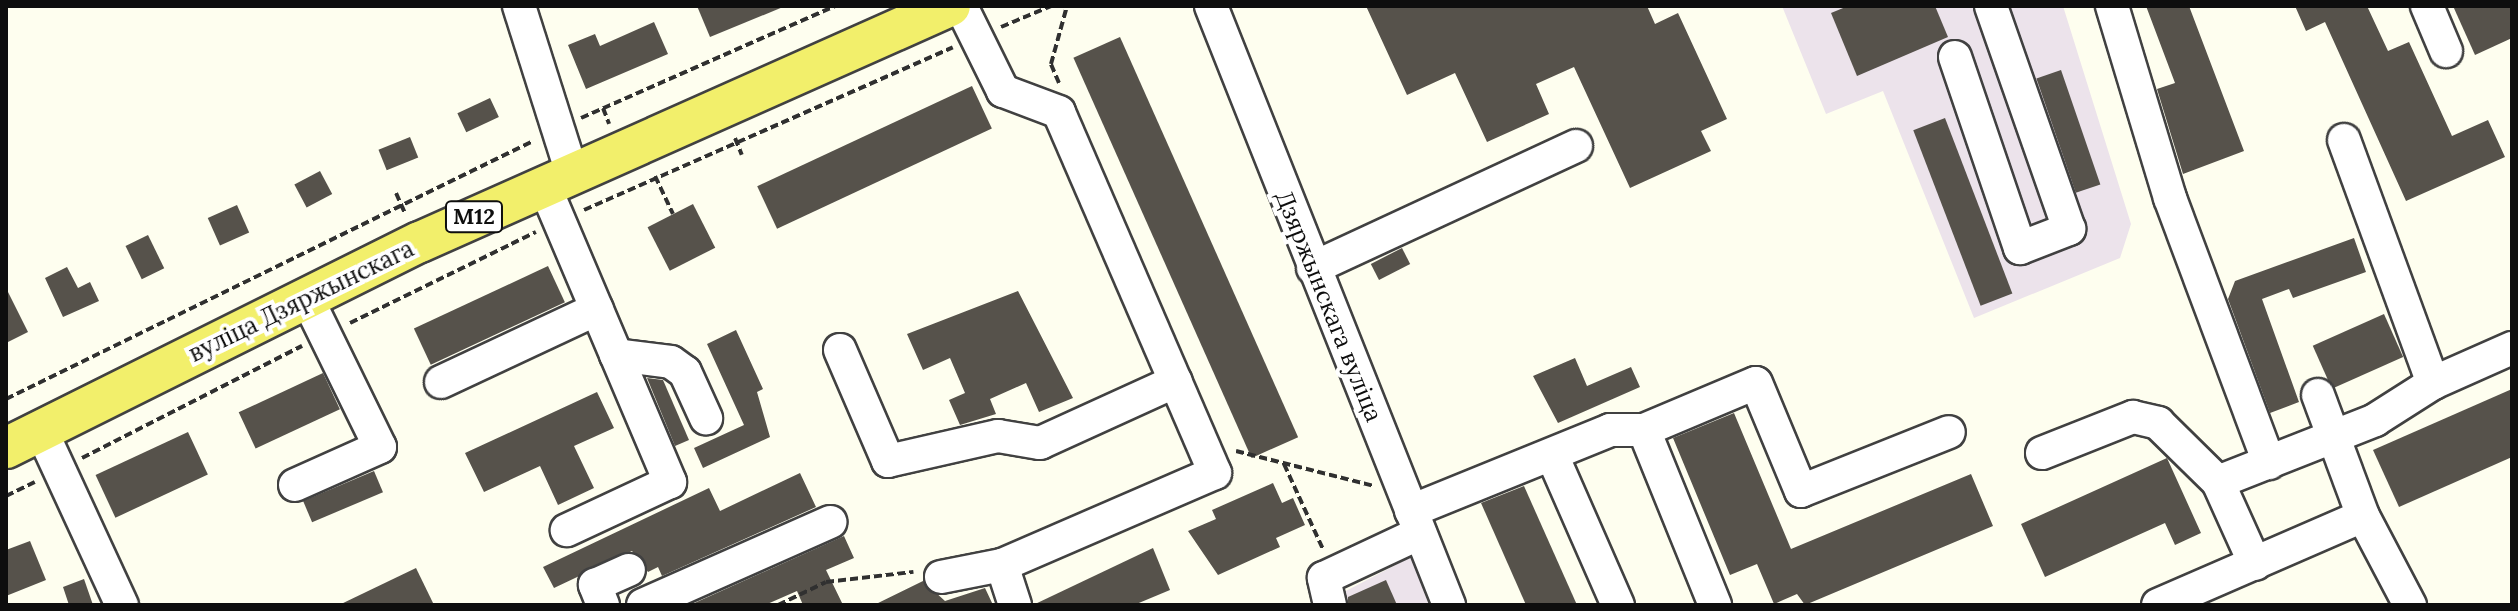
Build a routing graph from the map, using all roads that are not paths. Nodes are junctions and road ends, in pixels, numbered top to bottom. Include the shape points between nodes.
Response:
1 (519, 6) edge
2 (950, 6) edge
3 (961, 6) edge
4 (1211, 6) edge
5 (1991, 6) edge
6 (2112, 6) edge
7 (2427, 6) edge
8 (2446, 51) dead end
9 (1955, 57) dead end
10 (2344, 140) dead end
11 (1576, 146) dead end
12 (558, 179) junction
13 (1313, 268) junction
14 (307, 298) junction
15 (597, 309) junction
16 (2512, 348) edge
17 (840, 350) dead end
18 (616, 355) junction
19 (1176, 381) junction
20 (441, 382) dead end
21 (2433, 383) junction
22 (2318, 395) dead end
23 (706, 418) dead end
24 (41, 430) junction
25 (1644, 430) junction
26 (1949, 432) dead end
27 (2334, 437) junction
28 (6, 448) edge
29 (2042, 453) dead end
30 (1552, 455) junction
31 (2269, 463) junction
32 (2218, 482) junction
33 (295, 485) dead end
34 (1411, 512) junction
35 (2363, 516) junction
36 (830, 522) dead end
37 (567, 530) dead end
38 (2255, 564) junction
39 (1002, 565) junction
40 (629, 570) dead end
41 (941, 577) road end
42 (122, 605) edge
43 (603, 605) edge
44 (643, 605) edge
45 (1015, 605) edge
46 (1330, 605) edge
47 (1449, 605) edge
48 (1618, 605) edge
49 (1715, 605) edge
50 (2158, 605) edge
51 (2410, 605) edge

1 - 12 street via 558,129
2 - 12 main road, вуліца Дзяржынскага / М12
3 - 19 street via 1003,91 1059,112
4 - 13 street, Дзяржынскага вуліца
5 - 9 street via 2069,229 2020,248
6 - 31 street via 2170,198
7 - 8 street
10 - 21 street
11 - 13 street
12 - 14 main road, вуліца Дзяржынскага / М12
12 - 15 street via 560,221
13 - 34 street, Дзяржынскага вуліца
14 - 24 main road, вуліца Дзяржынскага / М12
14 - 33 street via 380,447
15 - 18 street
15 - 20 street
16 - 21 street
17 - 19 street via 888,461 998,436 1040,443
18 - 23 street via 671,362 685,372
18 - 37 street via 670,482
19 - 39 street via 1215,473
21 - 27 street
22 - 27 street
24 - 28 main road, вуліца Дзяржынскага / М12
24 - 42 street
25 - 26 street via 1756,383 1801,491
25 - 30 street via 1610,430
25 - 49 street
27 - 31 street
27 - 35 street
29 - 32 street via 2133,417 2180,438
30 - 34 street
30 - 48 street
31 - 32 street
32 - 38 street
34 - 46 street via 1324,578
34 - 47 street, Дзяржынскага вуліца
35 - 38 street
35 - 51 street
36 - 44 street
38 - 50 street
39 - 41 street
39 - 45 street
40 - 43 street via 595,585

